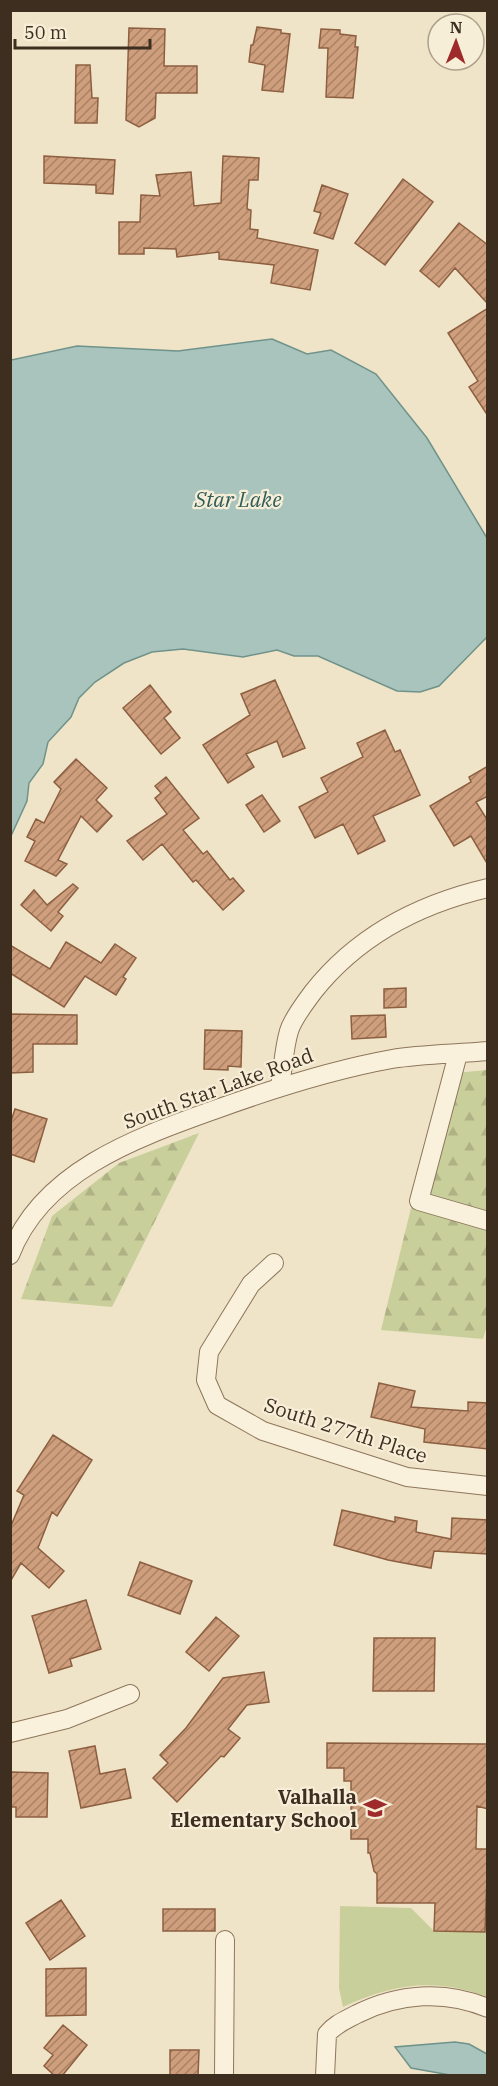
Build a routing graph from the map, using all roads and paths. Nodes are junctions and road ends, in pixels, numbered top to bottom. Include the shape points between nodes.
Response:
1 (488, 888) edge
2 (488, 1051) edge
3 (458, 1054) junction
4 (280, 1086) junction
5 (488, 1221) edge
6 (10, 1256) edge
7 (274, 1263) dead end
8 (488, 1486) edge
9 (130, 1694) dead end
10 (10, 1733) edge
11 (225, 1940) dead end
12 (488, 2008) edge
13 (224, 2076) edge
14 (325, 2076) edge

1 - 4 street via 447,898 407,915 366,941 326,975 289,1029
2 - 3 street, South Star Lake Road
3 - 4 street, South Star Lake Road via 394,1059
3 - 5 street via 419,1201
4 - 6 street, South Star Lake Road via 164,1128 94,1161 38,1207
7 - 8 street, South 277th Place via 252,1284 209,1352 206,1380 217,1405 263,1431 407,1477
9 - 10 street via 67,1719
11 - 13 street
12 - 14 street via 446,1996 430,1996 393,2000 367,2009 340,2022 327,2034

